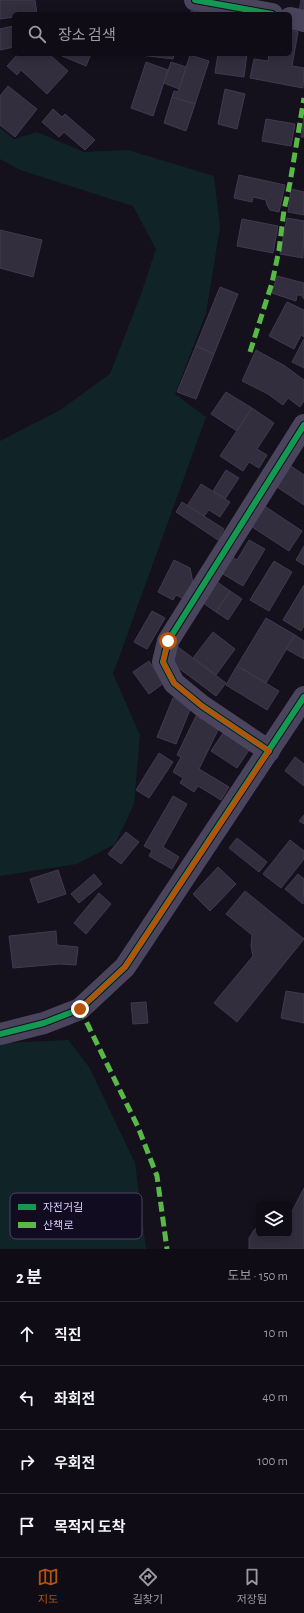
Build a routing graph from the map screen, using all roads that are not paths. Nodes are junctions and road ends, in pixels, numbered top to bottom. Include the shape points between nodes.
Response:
1 (194, 0) edge
2 (261, 12) edge
3 (292, 18) edge
4 (304, 20) edge
5 (304, 425) edge
6 (304, 697) edge
7 (269, 751) junction
8 (0, 1034) edge

1 - 2 street
3 - 4 street
5 - 7 street via 168,641 163,662 174,683 202,706
6 - 7 street
7 - 8 street via 125,967 80,1009 44,1023

